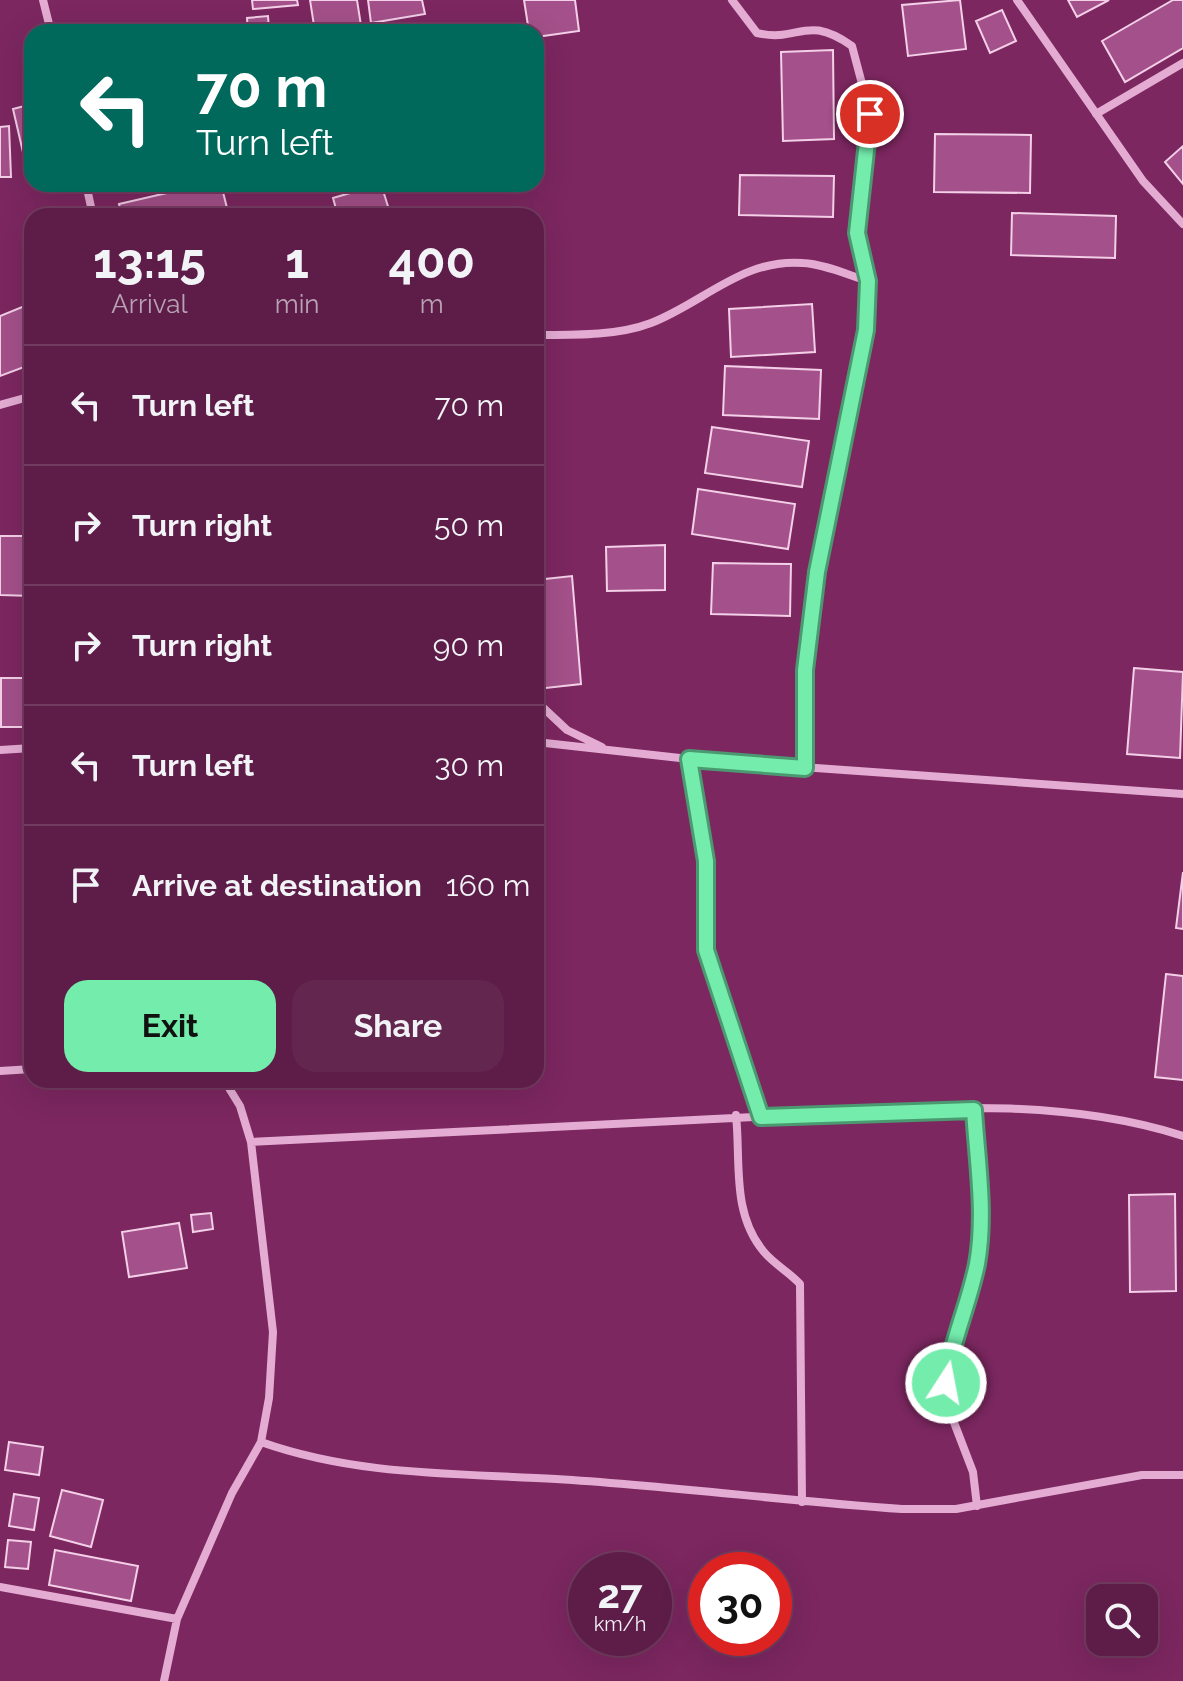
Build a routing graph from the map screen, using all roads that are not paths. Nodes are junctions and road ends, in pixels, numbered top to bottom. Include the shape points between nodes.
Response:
1 (43, 0) edge
2 (732, 0) edge
3 (1017, 0) edge
4 (49, 24) edge
5 (1183, 63) edge
6 (1096, 114) junction
7 (1183, 224) edge
8 (868, 281) junction
9 (544, 335) edge
10 (24, 398) edge
11 (0, 405) edge
12 (544, 708) edge
13 (544, 743) edge
14 (24, 748) edge
15 (0, 750) edge
16 (610, 751) junction
17 (689, 759) junction
18 (805, 768) junction
19 (1183, 794) edge
20 (24, 1070) edge
21 (0, 1071) edge
22 (229, 1088) edge
23 (974, 1110) junction
24 (736, 1115) junction
25 (761, 1117) junction
26 (1183, 1136) edge
27 (251, 1142) junction
28 (261, 1442) junction
29 (1183, 1475) edge
30 (802, 1502) junction
31 (977, 1506) junction
32 (0, 1587) edge
33 (177, 1619) junction
34 (164, 1681) edge

1 - 4 street
2 - 8 street via 757,33 775,37 795,29 830,30 852,46 870,114 857,233
3 - 6 street
5 - 6 street
6 - 7 street via 1143,181
8 - 9 street via 803,263 761,266 651,323 595,334
8 - 18 street via 866,330 817,572 805,670
10 - 11 street
12 - 16 street via 567,730
13 - 16 street
14 - 15 street
16 - 17 street
17 - 18 street
17 - 25 street via 706,861 706,950
18 - 19 street
20 - 21 street
22 - 27 street
23 - 25 street
23 - 26 street via 1081,1111
23 - 31 street via 977,1261 946,1383 950,1412 973,1472
24 - 25 street
24 - 27 street
24 - 30 street via 740,1200 752,1236 800,1284
27 - 28 street via 273,1332
28 - 30 street via 337,1464
28 - 33 street via 232,1493
29 - 31 street via 1142,1475
30 - 31 street via 902,1509
32 - 33 street
33 - 34 street

